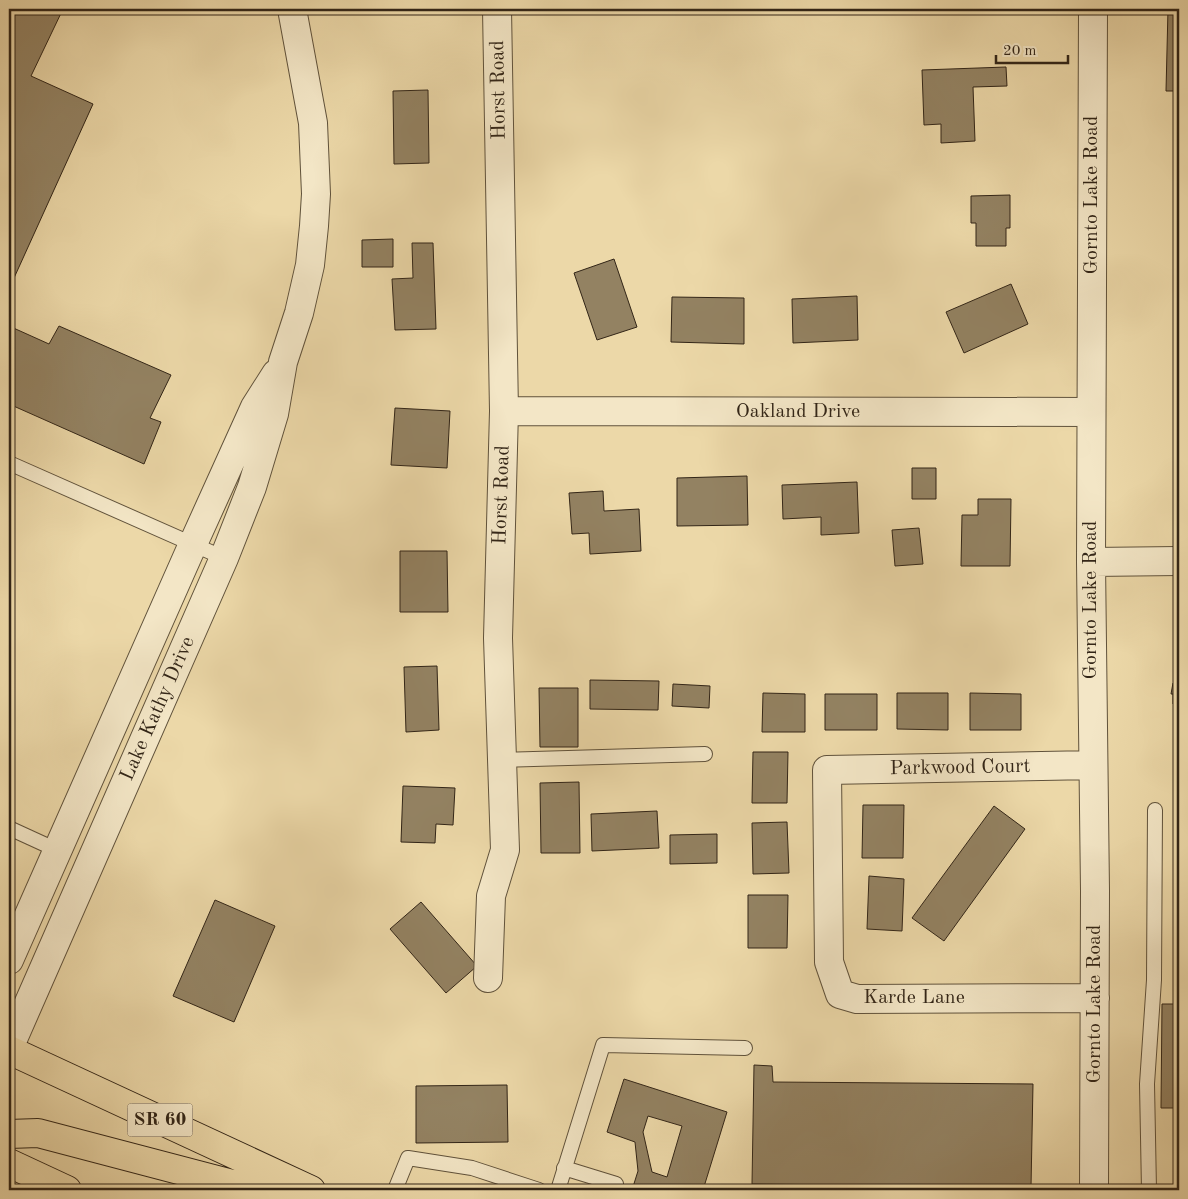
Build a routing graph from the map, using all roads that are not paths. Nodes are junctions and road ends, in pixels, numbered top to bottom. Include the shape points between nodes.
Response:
1 (292, 9) edge
2 (498, 9) edge
3 (1093, 9) edge
4 (283, 362) junction
5 (504, 411) junction
6 (1091, 412) junction
7 (9, 463) edge
8 (192, 544) junction
9 (224, 558) junction
10 (1179, 561) edge
11 (1091, 562) junction
12 (704, 754) dead end
13 (502, 760) junction
14 (1093, 765) junction
15 (828, 770) joint
16 (1155, 810) dead end
17 (9, 828) edge
18 (58, 850) junction
19 (9, 960) edge
20 (488, 978) dead end
21 (1095, 998) junction
22 (745, 1048) dead end
23 (9, 1049) edge
24 (9, 1134) edge
25 (9, 1163) edge
26 (564, 1168) junction
27 (616, 1184) dead end
28 (67, 1190) edge
29 (255, 1190) edge
30 (311, 1190) edge
31 (395, 1190) edge
32 (540, 1190) edge
33 (558, 1190) edge
34 (1094, 1190) edge
35 (1149, 1190) edge

1 - 4 street, Lake Kathy Drive via 313,123 316,194 310,265
2 - 5 street, Horst Road
3 - 6 street, Gornto Lake Road
4 - 8 street, Lake Kathy Drive via 255,408
4 - 9 street, Lake Kathy Drive via 274,414 252,486
5 - 6 street, Oakland Drive
5 - 13 street, Horst Road via 498,638
6 - 11 street, Gornto Lake Road
7 - 8 lane
8 - 9 lane
8 - 18 street, Lake Kathy Drive
9 - 23 street, Lake Kathy Drive
10 - 11 street
11 - 14 street, Gornto Lake Road
12 - 13 lane
13 - 20 street, Horst Road via 505,850 491,896
14 - 15 street, Parkwood Court
14 - 21 street, Gornto Lake Road
15 - 21 street, Karde Lane via 828,962 840,994 857,999
16 - 35 lane via 1154,980 1147,1084
17 - 18 lane
18 - 19 street, Lake Kathy Drive
21 - 34 street, Gornto Lake Road
22 - 26 lane via 603,1045
23 - 30 highway, SR 60
24 - 29 highway via 38,1133
25 - 28 highway
26 - 27 lane
26 - 33 lane
31 - 32 lane via 408,1158 472,1168

